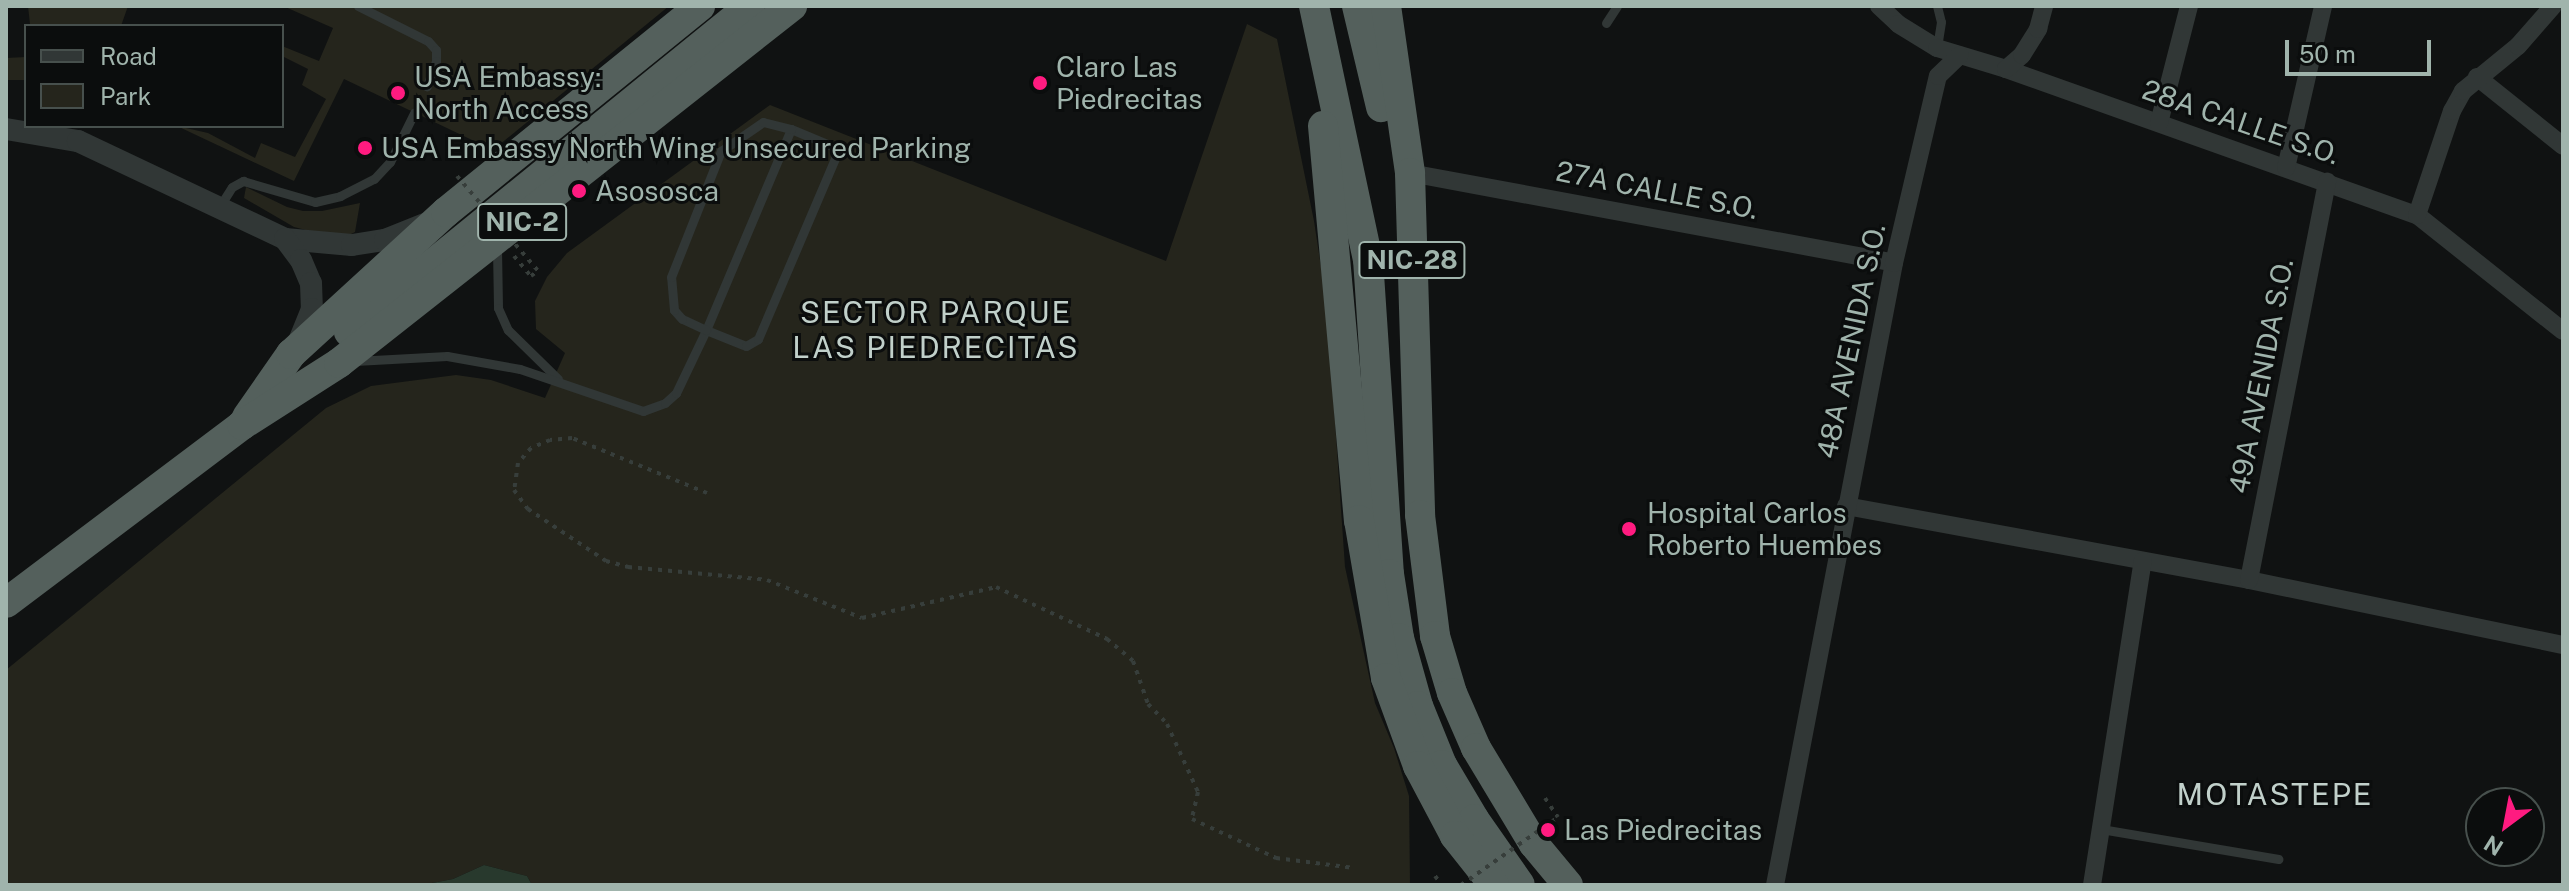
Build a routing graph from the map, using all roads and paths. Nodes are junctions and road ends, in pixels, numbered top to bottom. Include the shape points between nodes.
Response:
1 (358, 6) edge
2 (700, 6) edge
3 (750, 6) edge
4 (792, 6) edge
5 (1303, 6) edge
6 (1314, 6) edge
7 (1357, 6) edge
8 (1386, 6) edge
9 (1617, 6) edge
10 (1879, 6) edge
11 (1937, 6) edge
12 (2044, 6) edge
13 (2189, 6) edge
14 (2323, 6) edge
15 (2549, 7) edge
16 (1606, 23) dead end
17 (1937, 48) junction
18 (1960, 55) junction
19 (2006, 69) junction
20 (2477, 77) junction
21 (427, 86) dead end
22 (414, 113) dead end
23 (2159, 123) junction
24 (6, 129) edge
25 (44, 129) edge
26 (791, 129) junction
27 (2563, 146) edge
28 (2286, 168) junction
29 (1410, 173) junction
30 (457, 176) dead end
31 (2327, 182) junction
32 (220, 206) junction
33 (446, 212) junction
34 (2417, 215) junction
35 (285, 239) junction
36 (498, 241) junction
37 (1894, 263) junction
38 (531, 276) dead end
39 (706, 330) junction
40 (2563, 331) edge
41 (291, 354) junction
42 (339, 363) junction
43 (560, 381) junction
44 (242, 425) junction
45 (707, 493) dead end
46 (1846, 506) junction
47 (1420, 515) junction
48 (2143, 561) junction
49 (2249, 580) junction
50 (6, 603) edge
51 (2563, 645) edge
52 (1545, 798) dead end
53 (1474, 819) junction
54 (2101, 829) junction
55 (2278, 859) dead end
56 (1354, 868) dead end
57 (1435, 876) dead end
58 (1442, 885) edge
59 (1461, 885) edge
60 (1494, 885) edge
61 (1520, 885) edge
62 (1543, 885) edge
63 (1568, 885) edge
64 (1775, 885) edge
65 (2092, 885) edge

1 - 21 lane via 436,50
2 - 33 highway, NIC-2
3 - 44 highway via 385,301
4 - 36 highway, NIC-2
5 - 60 highway via 1321,112 1359,520 1386,678 1418,766 1455,836
6 - 53 highway, NIC-28 via 1368,259 1389,574 1399,638 1442,765
7 - 47 highway via 1385,130
8 - 29 highway, NIC-28
9 - 16 lane
10 - 17 street, 28A CALLE S.O.
11 - 17 lane
12 - 19 street via 2038,29
13 - 23 street
14 - 28 street
15 - 20 street via 2518,46
17 - 18 street, 28A CALLE S.O.
18 - 19 street, 28A CALLE S.O.
18 - 37 street, 48A AVENIDA S.O. via 1938,76
19 - 23 street, 28A CALLE S.O.
20 - 27 street
20 - 34 street via 2452,111
22 - 32 lane via 390,162 374,179 340,196 315,202 243,181 232,187
23 - 28 street, 28A CALLE S.O.
24 - 25 street
25 - 32 street
26 - 39 lane
26 - 39 lane via 763,122 721,151 671,277 674,310
26 - 39 lane via 841,152 758,339 746,346
28 - 31 street, 28A CALLE S.O.
29 - 37 street, 27A CALLE S.O.
29 - 47 highway, NIC-28
30 - 38 path, bridge via 538,271
31 - 34 street, 28A CALLE S.O.
31 - 49 street, 49A AVENIDA S.O.
32 - 35 street
33 - 35 street via 385,240 352,245
33 - 41 highway, NIC-2
34 - 40 street, 28A CALLE S.O.
35 - 41 street via 301,260 311,296 305,333
36 - 42 highway, NIC-2
36 - 43 lane via 498,308 508,330
37 - 46 street, 48A AVENIDA S.O.
39 - 43 lane via 676,393 643,411
41 - 44 highway, NIC-2
42 - 43 lane via 447,356
42 - 44 highway, NIC-2
44 - 50 highway, NIC-2
45 - 56 path via 572,438 531,448 518,463 514,490 528,509 606,561 767,580 862,618 996,587 1107,639 1133,661 1148,704 1167,724 1198,792 1192,819 1276,858
46 - 48 street
46 - 64 street, 48A AVENIDA S.O.
47 - 63 highway, NIC-28 via 1435,636 1452,693 1515,816
48 - 49 street
48 - 54 street
49 - 51 street
52 - 59 path, bridge via 1558,817
53 - 61 highway, NIC-28
53 - 62 highway via 1513,846
54 - 55 lane
54 - 65 street
57 - 58 path

